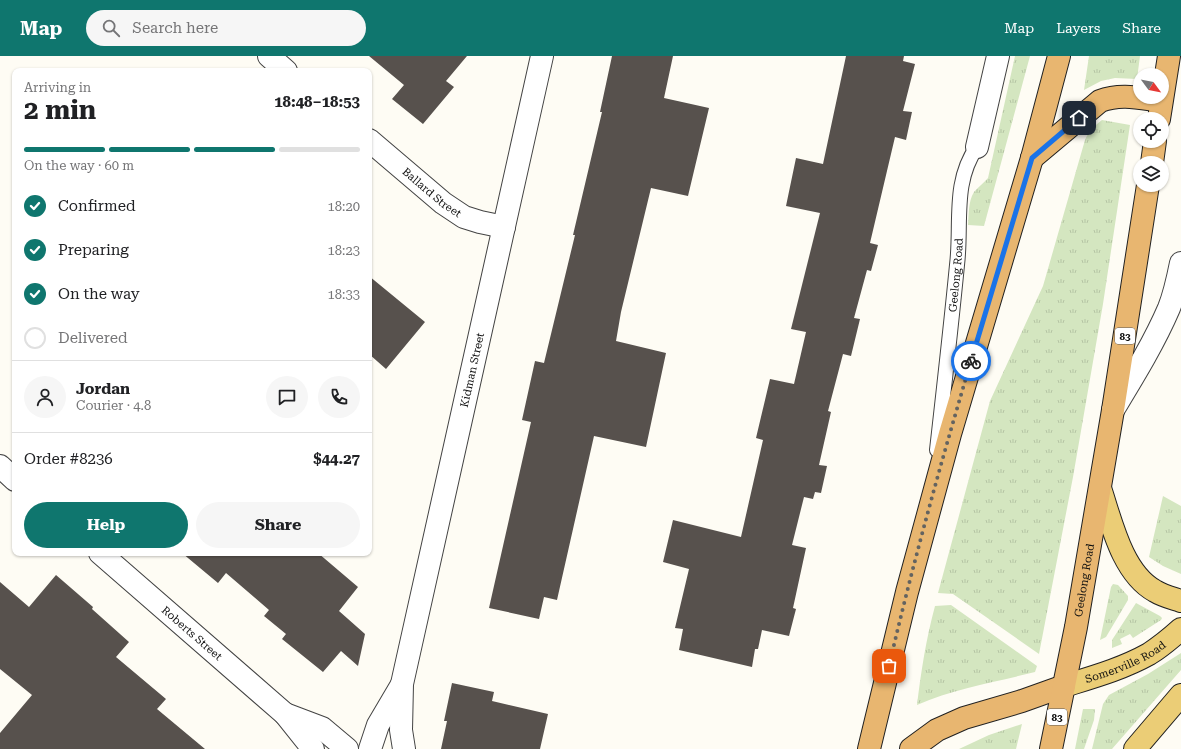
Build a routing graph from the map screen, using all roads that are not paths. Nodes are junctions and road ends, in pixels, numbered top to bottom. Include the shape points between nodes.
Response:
1 (269, 56) edge
2 (542, 56) edge
3 (998, 56) edge
4 (1058, 56) edge
5 (1169, 56) edge
6 (283, 68) edge
7 (1160, 110) edge
8 (372, 143) edge
9 (977, 147) joint
10 (1032, 158) junction
11 (1147, 192) edge
12 (504, 227) junction
13 (1181, 263) edge
14 (1113, 410) junction
15 (0, 466) edge
16 (12, 477) edge
17 (1100, 488) junction
18 (932, 500) junction
19 (103, 556) edge
20 (1181, 601) edge
21 (1181, 629) edge
22 (402, 684) junction
23 (1064, 686) junction
24 (1181, 695) edge
25 (285, 714) junction
26 (313, 749) edge
27 (347, 749) edge
28 (370, 749) edge
29 (404, 749) edge
30 (869, 749) edge
31 (911, 749) edge
32 (1051, 749) edge
33 (1135, 749) edge

1 - 6 street
2 - 12 street, Kidman Street
3 - 9 street, Geelong Road
4 - 10 highway, Geelong Road
5 - 7 highway
7 - 10 highway via 1123,96 1113,96 1100,101
8 - 12 street, Ballard Street via 443,203 464,217
9 - 18 lane, Geelong Road via 968,162 960,190 958,258
10 - 18 highway, Geelong Road
11 - 14 highway, Geelong Road / 83
12 - 22 street, Kidman Street
13 - 14 street, Geelong Road via 1169,308
14 - 17 highway, Geelong Road / 83
15 - 16 street
17 - 20 main road via 1119,543 1132,569 1154,591
17 - 23 highway, Geelong Road / 83
18 - 30 highway, Geelong Road
19 - 25 street, Roberts Street
21 - 23 main road, Somerville Road via 1149,654 1105,673
22 - 28 street, Kidman Street via 378,725
22 - 29 street, Kidman Street via 401,730
23 - 31 highway via 964,718 937,730
23 - 32 highway, Geelong Road / 83
24 - 33 main road
25 - 26 street, Roberts Street
25 - 27 street, Roberts Street via 322,728

